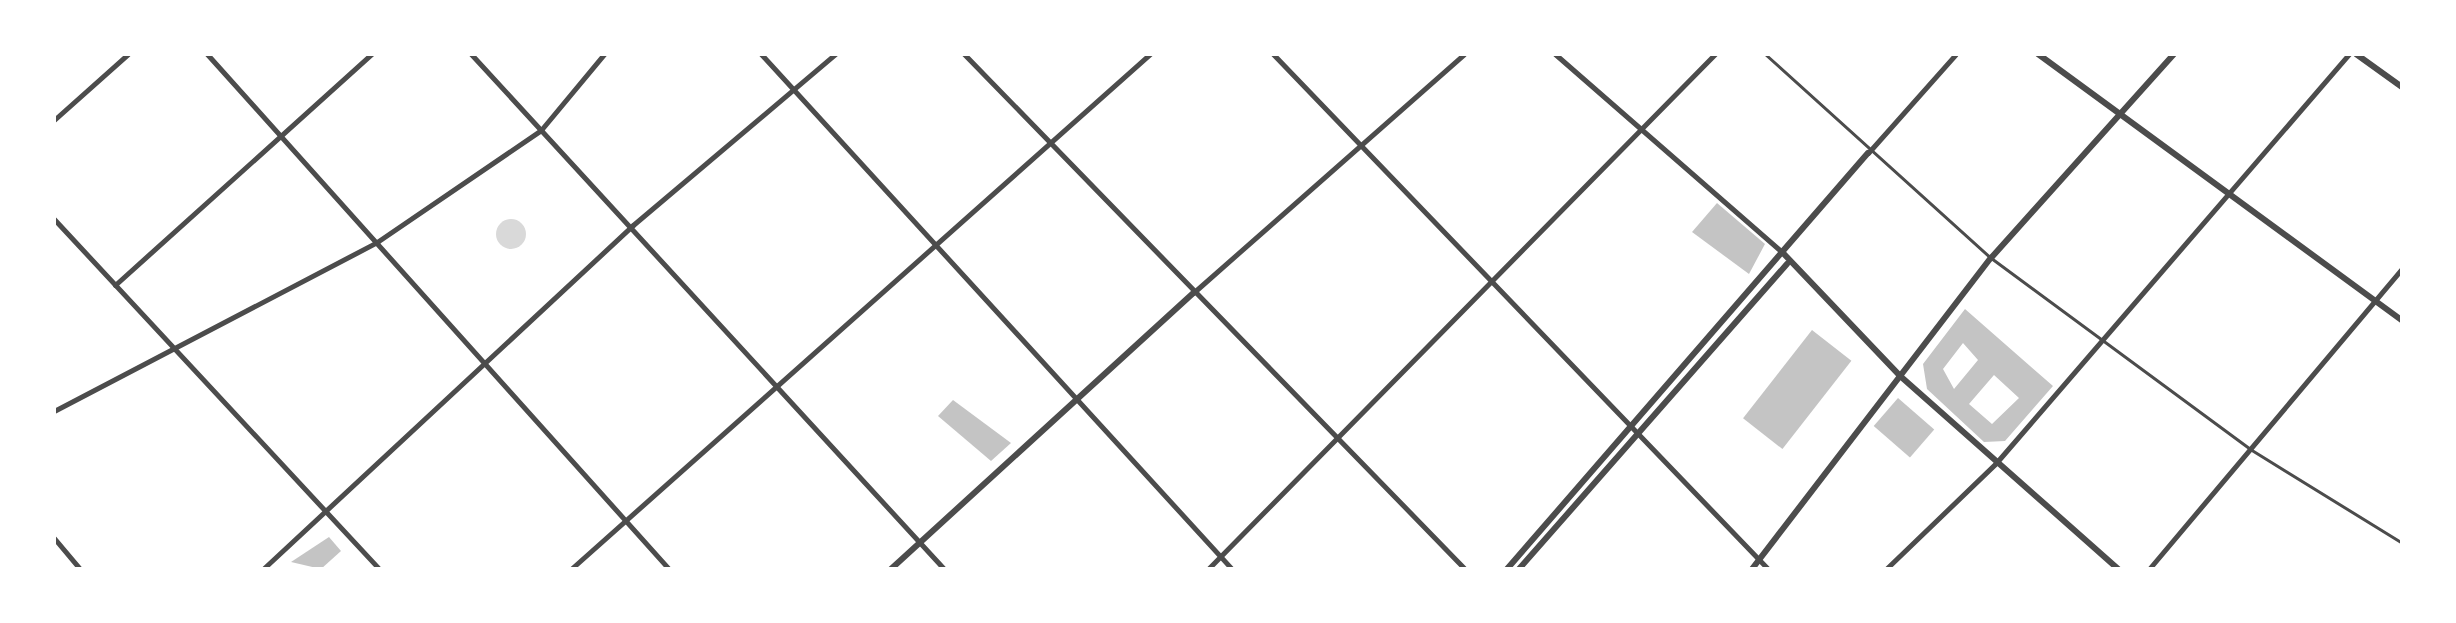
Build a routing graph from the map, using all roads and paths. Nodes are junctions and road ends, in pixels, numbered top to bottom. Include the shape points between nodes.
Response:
1 (128, 54) edge
2 (207, 54) edge
3 (372, 54) edge
4 (471, 54) edge
5 (604, 54) edge
6 (761, 54) edge
7 (835, 54) edge
8 (964, 54) edge
9 (1150, 54) edge
10 (1273, 54) edge
11 (1464, 54) edge
12 (1555, 54) edge
13 (1715, 54) edge
14 (1765, 54) edge
15 (1956, 54) edge
16 (2038, 54) edge
17 (2174, 54) edge
18 (2349, 54) edge
19 (2356, 54) edge
20 (2402, 87) edge
21 (792, 91) junction
22 (2120, 115) junction
23 (54, 120) edge
24 (1645, 129) junction
25 (541, 130) junction
26 (281, 134) junction
27 (1051, 140) junction
28 (1359, 147) junction
29 (1868, 153) junction
30 (2229, 194) junction
31 (54, 219) edge
32 (633, 225) junction
33 (934, 240) junction
34 (377, 242) junction
35 (1783, 253) junction
36 (1991, 258) junction
37 (1787, 264) junction
38 (2402, 269) edge
39 (115, 285) junction
40 (1492, 285) junction
41 (1193, 293) junction
42 (2374, 301) junction
43 (2402, 320) edge
44 (2100, 340) junction
45 (177, 351) junction
46 (485, 362) junction
47 (1899, 375) junction
48 (776, 384) junction
49 (1079, 396) junction
50 (54, 411) edge
51 (1627, 430) junction
52 (1636, 433) junction
53 (1335, 438) junction
54 (2250, 449) junction
55 (1996, 463) junction
56 (327, 512) junction
57 (623, 521) junction
58 (54, 538) edge
59 (921, 542) junction
60 (2402, 543) edge
61 (1220, 556) junction
62 (1758, 562) junction
63 (80, 569) edge
64 (263, 569) edge
65 (379, 569) edge
66 (571, 569) edge
67 (669, 569) edge
68 (891, 569) edge
69 (944, 569) edge
70 (1208, 569) edge
71 (1232, 569) edge
72 (1465, 569) edge
73 (1507, 569) edge
74 (1519, 569) edge
75 (1752, 569) edge
76 (1768, 569) edge
77 (1886, 569) edge
78 (2118, 569) edge
79 (2149, 569) edge

1 - 23 street
2 - 26 street
3 - 26 street
4 - 25 street
5 - 25 street
6 - 21 street
7 - 21 street
8 - 27 street
9 - 27 street
10 - 28 street
11 - 28 street
12 - 24 street
13 - 24 street
14 - 29 street
15 - 29 street
16 - 22 street
17 - 22 street
18 - 30 street
19 - 20 street
21 - 32 street
21 - 33 street
22 - 30 street
22 - 36 street
24 - 35 street
24 - 40 street
25 - 32 street
25 - 34 street
26 - 34 street
26 - 39 street
27 - 33 street
27 - 41 street
28 - 40 street
28 - 41 street
29 - 35 street
29 - 36 street
30 - 42 street
30 - 44 street
31 - 39 street
32 - 46 street
32 - 48 street
33 - 48 street
33 - 49 street
34 - 45 street
34 - 46 street
35 - 37 street
35 - 51 street
36 - 44 street
36 - 47 street
37 - 47 street
37 - 52 street
38 - 42 street
39 - 45 street
40 - 51 street
40 - 53 street
41 - 49 street
41 - 53 street
42 - 43 street
42 - 54 street
44 - 54 street
44 - 55 street
45 - 50 street
45 - 56 street
46 - 56 street
46 - 57 street
47 - 55 street
47 - 62 street
48 - 57 street
48 - 59 street
49 - 59 street
49 - 61 street
51 - 52 street
51 - 73 street
52 - 62 street
52 - 74 street
53 - 61 street
53 - 72 street
54 - 60 street
54 - 79 street
55 - 77 street
55 - 78 street
56 - 64 street
56 - 65 street
57 - 66 street
57 - 67 street
58 - 63 street
59 - 68 street
59 - 69 street
61 - 70 street
61 - 71 street
62 - 75 street
62 - 76 street

